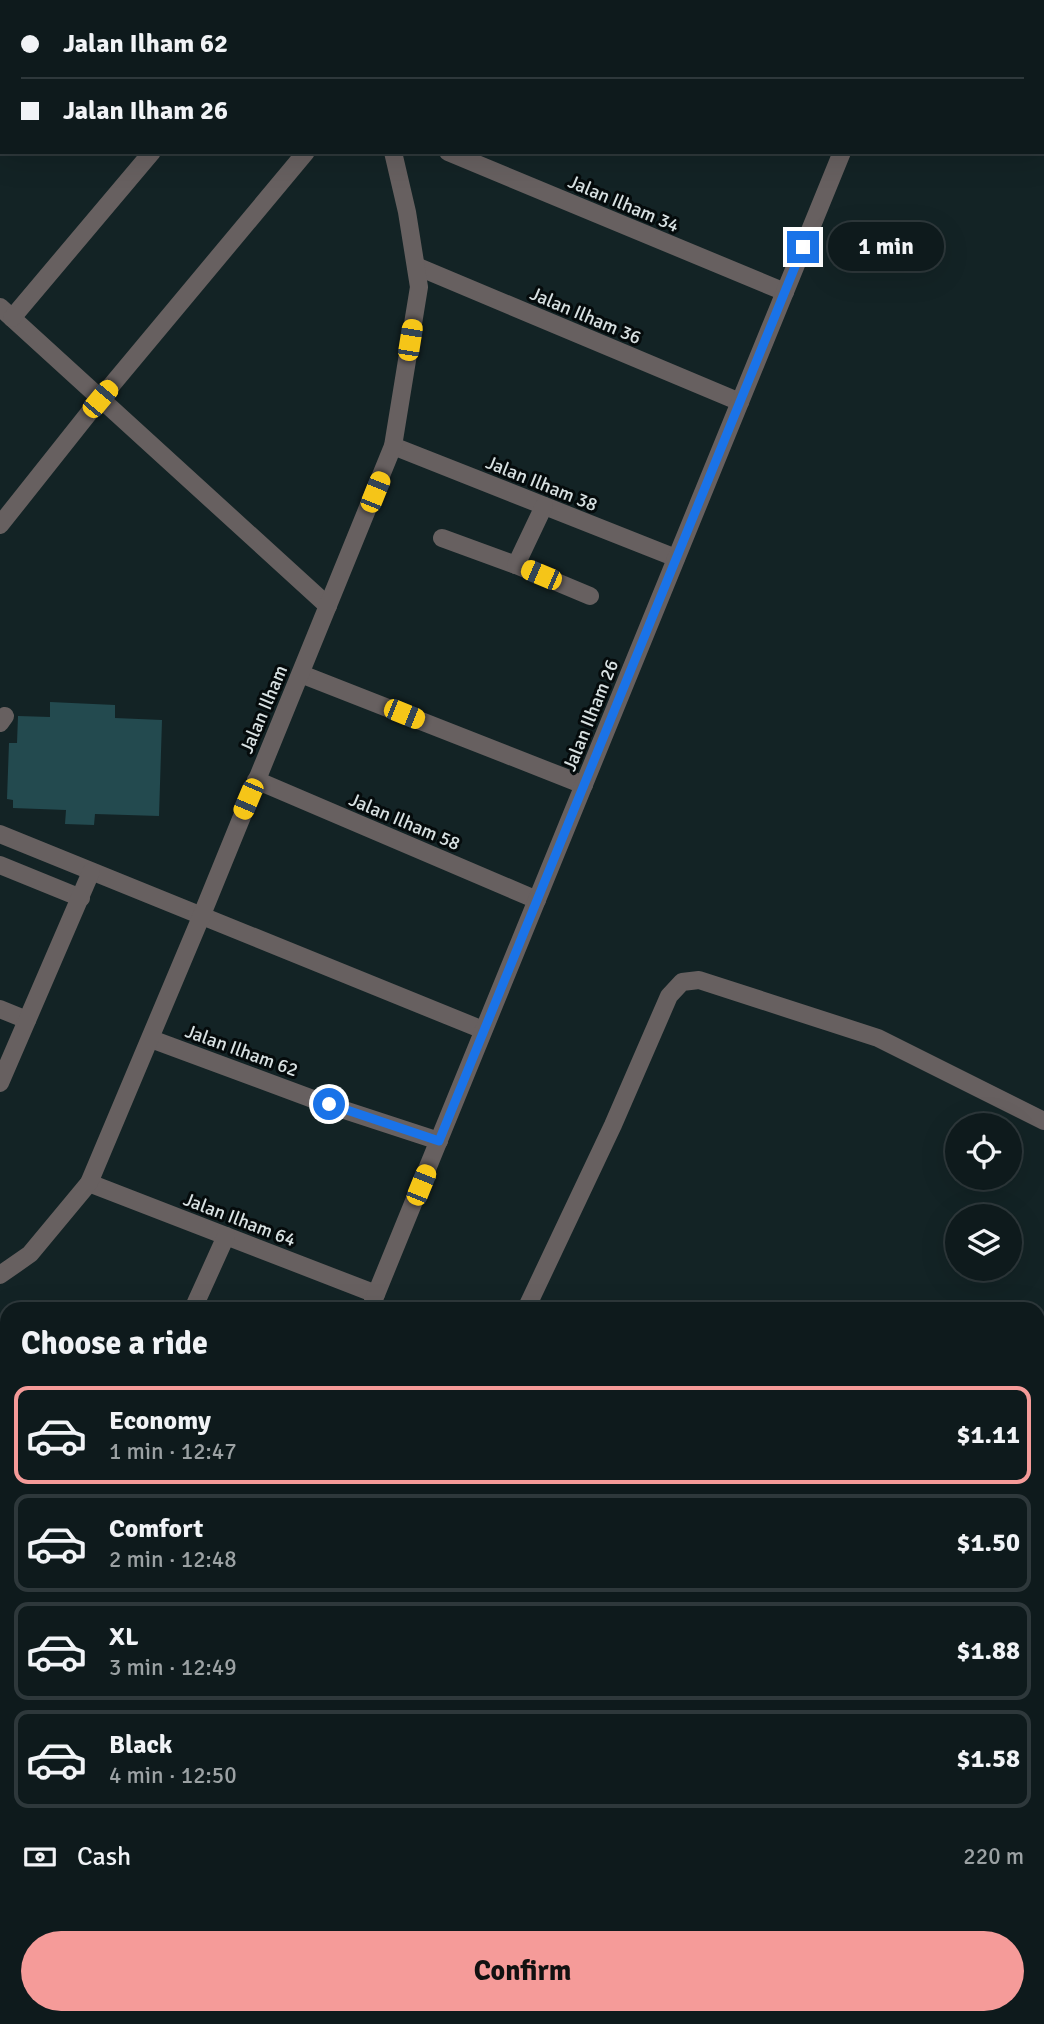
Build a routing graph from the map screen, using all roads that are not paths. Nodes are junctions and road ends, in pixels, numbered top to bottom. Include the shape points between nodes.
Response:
1 (150, 154) edge
2 (304, 154) edge
3 (393, 154) edge
4 (453, 154) edge
5 (836, 154) edge
6 (416, 266) junction
7 (785, 292) junction
8 (6, 313) edge
9 (100, 399) junction
10 (740, 402) junction
11 (393, 446) junction
12 (544, 506) junction
13 (0, 525) edge
14 (442, 538) dead end
15 (676, 558) junction
16 (516, 565) junction
17 (590, 596) dead end
18 (328, 606) junction
19 (301, 674) junction
20 (256, 780) junction
21 (584, 785) junction
22 (0, 834) edge
23 (0, 865) edge
24 (92, 872) junction
25 (81, 898) junction
26 (537, 900) junction
27 (201, 917) junction
28 (0, 1009) edge
29 (27, 1020) junction
30 (483, 1030) junction
31 (150, 1039) junction
32 (0, 1083) edge
33 (1044, 1121) edge
34 (439, 1141) junction
35 (89, 1183) junction
36 (226, 1236) junction
37 (0, 1275) edge
38 (196, 1302) edge
39 (373, 1302) edge
40 (529, 1302) edge

1 - 8 street
2 - 9 street
3 - 6 street, Jalan Ilham
4 - 7 street, Jalan Ilham 34
5 - 7 street, Jalan Ilham 26
6 - 10 street, Jalan Ilham 36
6 - 11 street, Jalan Ilham via 419,287
7 - 10 street, Jalan Ilham 26
8 - 9 street
9 - 13 street
9 - 18 street
10 - 15 street, Jalan Ilham 26
11 - 12 street, Jalan Ilham 38
11 - 18 street, Jalan Ilham
12 - 15 street, Jalan Ilham 38
12 - 16 street
14 - 16 street
15 - 21 street, Jalan Ilham 26
16 - 17 street
18 - 19 street, Jalan Ilham
19 - 20 street, Jalan Ilham
19 - 21 street
20 - 26 street, Jalan Ilham 58
20 - 27 street, Jalan Ilham
21 - 26 street, Jalan Ilham 26
22 - 24 street
23 - 25 street
24 - 25 street
24 - 27 street
25 - 29 street
26 - 30 street, Jalan Ilham 26
27 - 30 street
27 - 31 street, Jalan Ilham
28 - 29 street
29 - 32 street
30 - 34 street, Jalan Ilham 26
31 - 34 street, Jalan Ilham 62
31 - 35 street, Jalan Ilham
33 - 40 street via 878,1038 699,980 682,982 668,996
34 - 39 street, Jalan Ilham 26
35 - 36 street, Jalan Ilham 64
35 - 37 street, Jalan Ilham via 30,1254
36 - 38 street
36 - 39 street, Jalan Ilham 64

